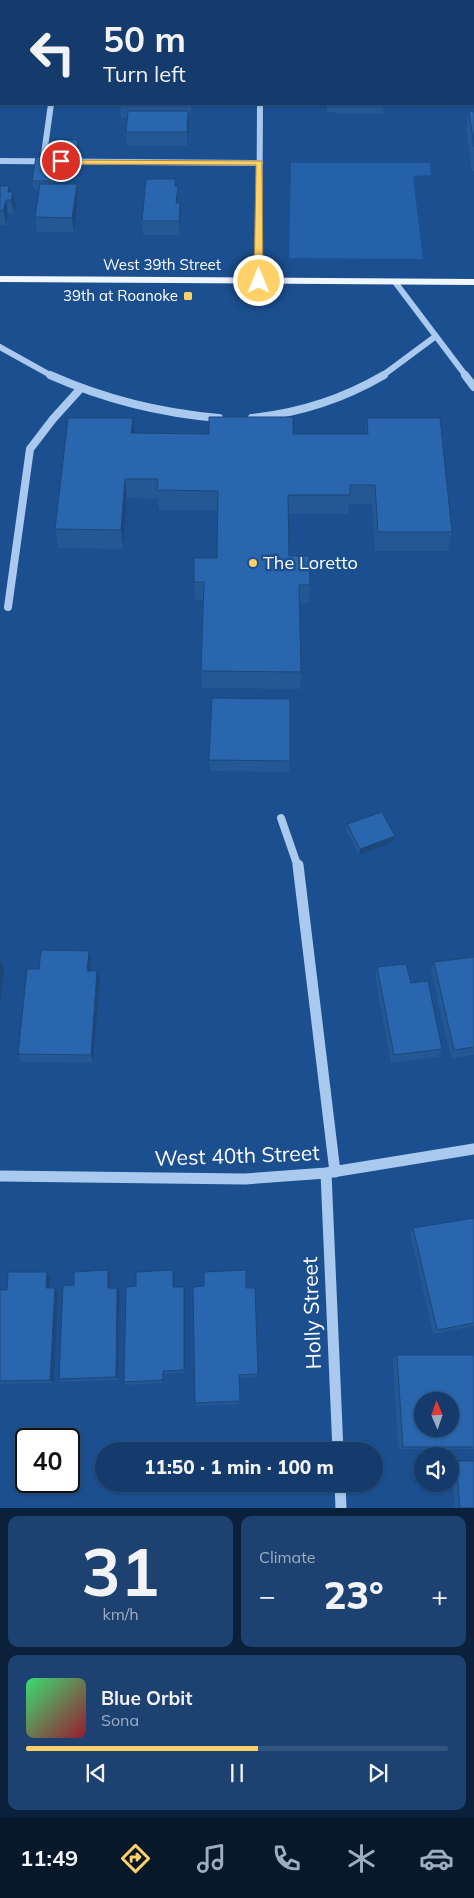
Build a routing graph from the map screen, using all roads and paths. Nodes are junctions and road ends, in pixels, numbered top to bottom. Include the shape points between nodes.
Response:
1 (51, 105) edge
2 (260, 105) edge
3 (0, 161) edge
4 (43, 161) junction
5 (260, 163) junction
6 (0, 279) edge
7 (259, 281) junction
8 (395, 282) junction
9 (474, 282) edge
10 (436, 336) junction
11 (0, 346) edge
12 (474, 387) edge
13 (81, 388) junction
14 (224, 418) edge
15 (246, 418) edge
16 (8, 607) dead end
17 (281, 818) dead end
18 (474, 1149) edge
19 (330, 1172) junction
20 (0, 1176) edge
21 (338, 1442) edge
22 (340, 1492) edge
23 (341, 1508) edge

1 - 4 street
2 - 5 street
3 - 4 street
4 - 5 street
5 - 7 street
6 - 7 main road, West 39th Street
7 - 8 main road, West 39th Street
8 - 9 main road, West 39th Street
8 - 10 street
10 - 12 street
10 - 15 street via 388,373 358,390 289,414
11 - 13 street via 39,370
13 - 14 street via 148,409 183,416
13 - 16 street via 30,449
17 - 19 street, Holly Street via 300,874
18 - 19 street, West 40th Street
19 - 20 street, West 40th Street via 245,1179
19 - 21 street, Holly Street
22 - 23 street

